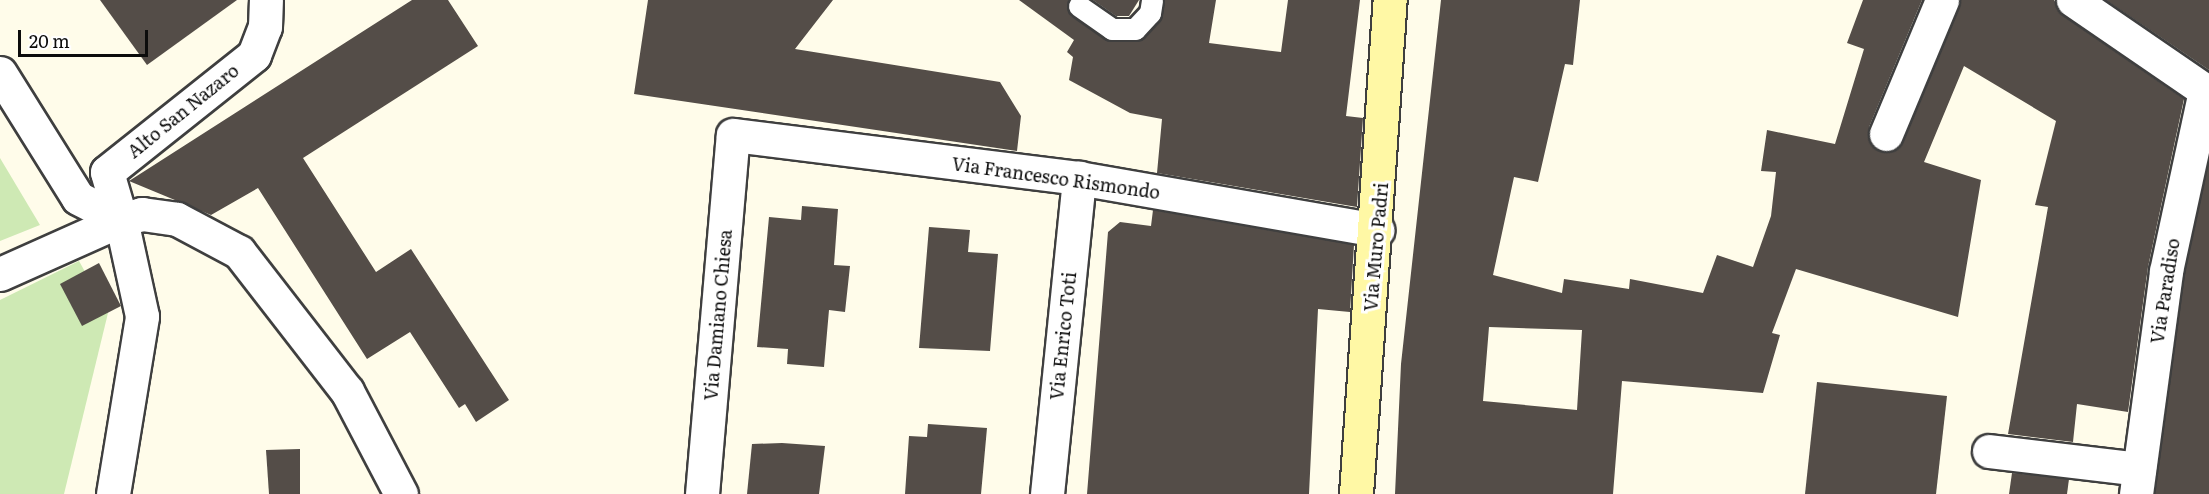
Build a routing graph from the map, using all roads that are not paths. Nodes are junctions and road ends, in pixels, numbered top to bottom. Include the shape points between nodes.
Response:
1 (266, 0) edge
2 (1152, 0) edge
3 (1390, 0) edge
4 (1942, 0) edge
5 (2073, 0) edge
6 (1079, 6) dead end
7 (0, 74) edge
8 (2207, 92) edge
9 (1886, 134) dead end
10 (733, 135) joint
11 (1079, 178) junction
12 (121, 220) junction
13 (1377, 230) junction
14 (0, 274) edge
15 (1989, 451) dead end
16 (2137, 481) edge
17 (113, 494) edge
18 (401, 494) edge
19 (702, 494) edge
20 (1047, 494) edge
21 (1356, 494) edge

1 - 12 street, Alto San Nazaro via 265,27 254,55 107,172
2 - 6 lane via 1150,13 1135,29 1112,28
3 - 13 main road, Via Muro Padri
4 - 9 street
5 - 8 street
7 - 12 street via 78,198
8 - 16 street, Via Paradiso via 2166,271
10 - 11 street, Via Francesco Rismondo
10 - 19 street, Via Damiano Chiesa
11 - 13 street, Via Francesco Rismondo
11 - 20 street, Via Enrico Toti
12 - 14 street via 70,248
12 - 17 street via 142,316
12 - 18 street via 142,214 177,219 239,252 347,391
13 - 21 main road, Via Muro Padri
15 - 16 street

